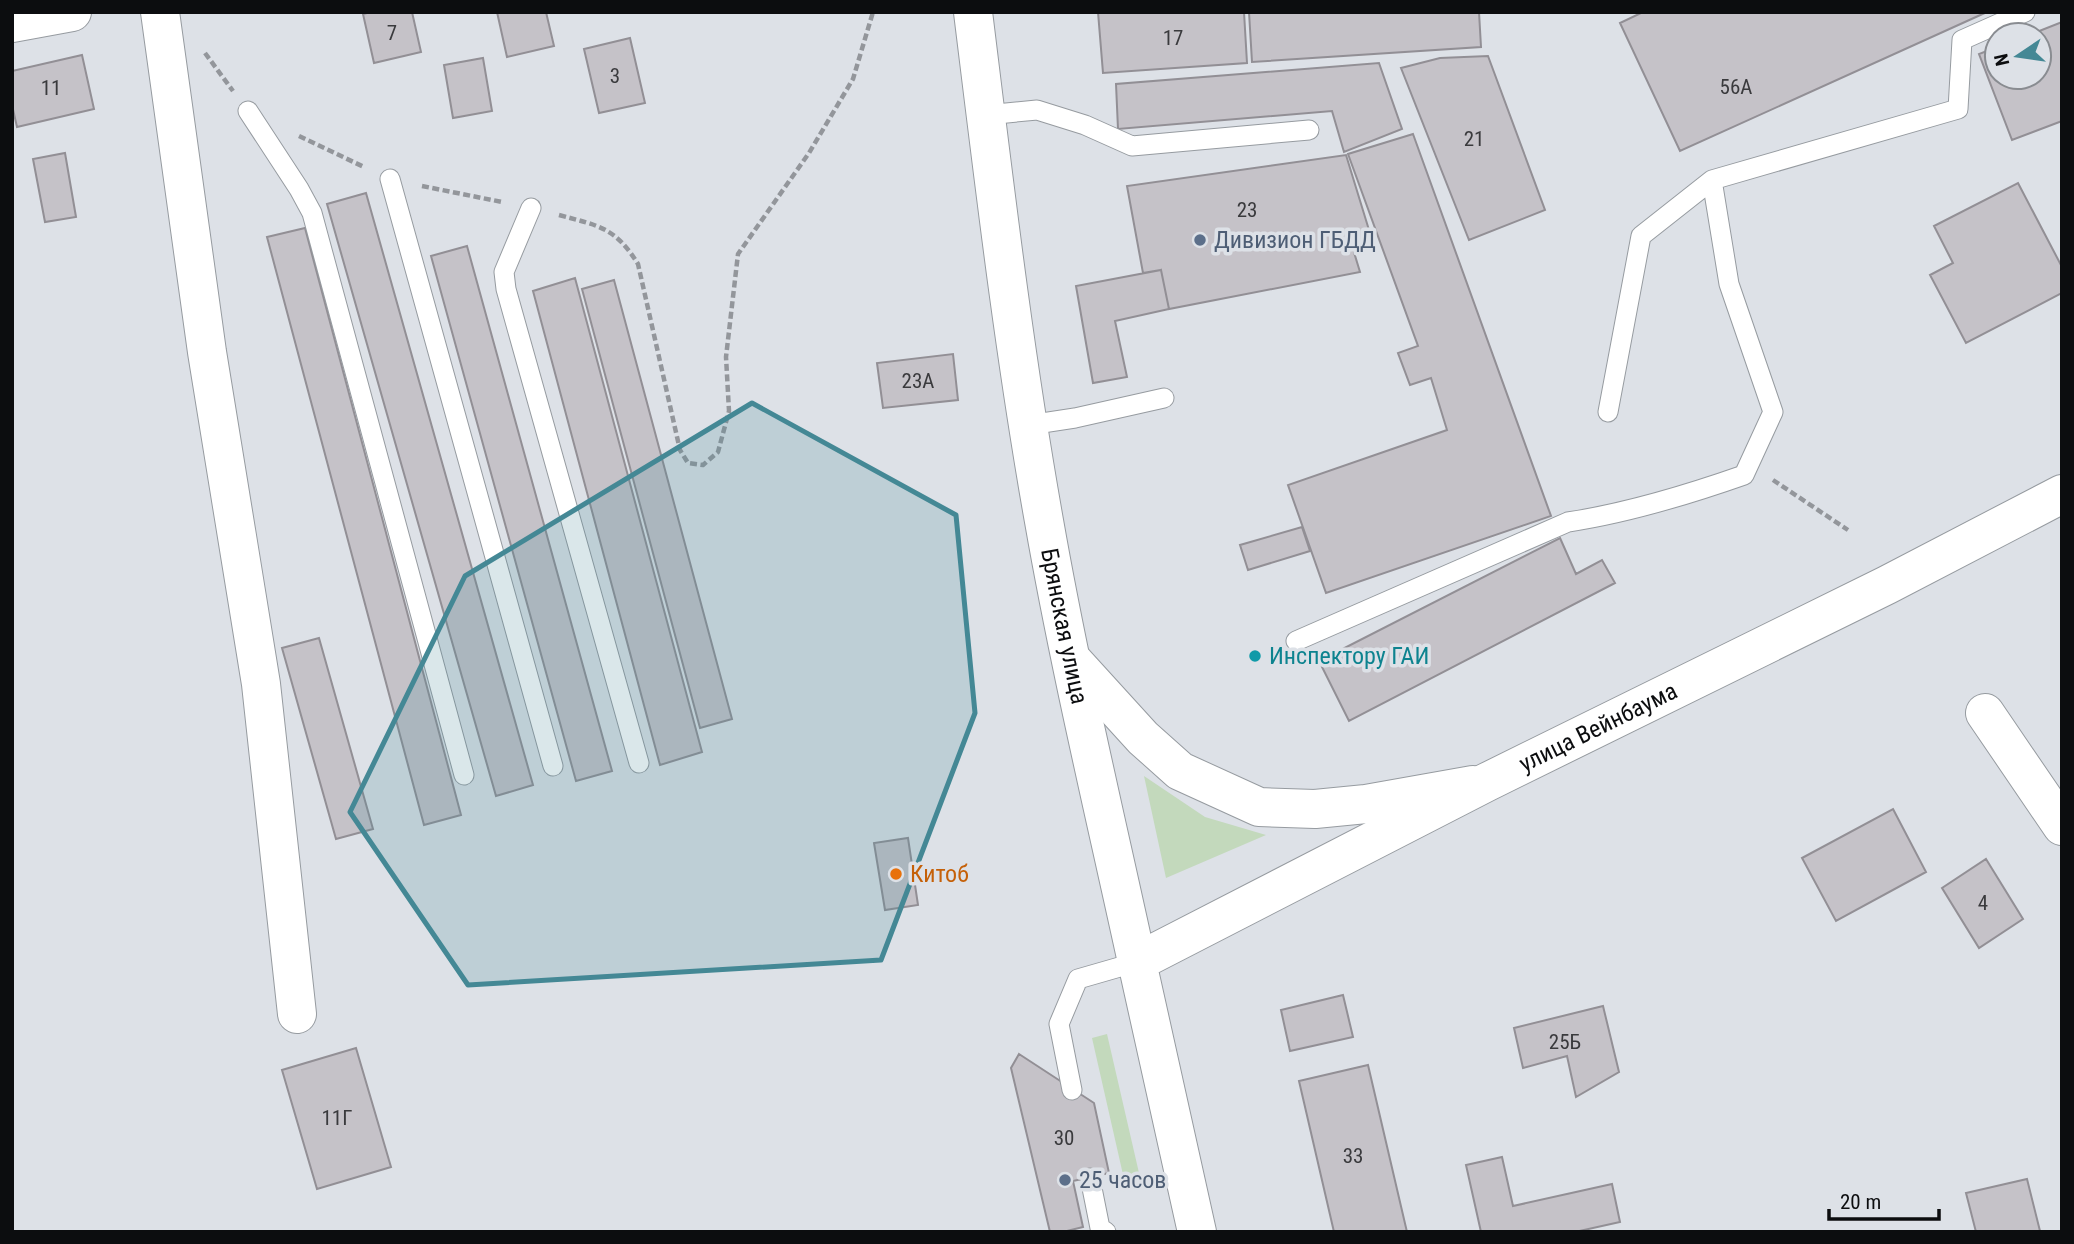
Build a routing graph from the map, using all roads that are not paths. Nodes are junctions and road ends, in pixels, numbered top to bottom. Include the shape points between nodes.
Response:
1 (72, 12) edge
2 (160, 12) edge
3 (973, 12) edge
4 (2025, 12) edge
5 (12, 23) edge
6 (247, 111) dead end
7 (985, 115) junction
8 (1309, 130) dead end
9 (390, 179) dead end
10 (1712, 180) junction
11 (531, 208) dead end
12 (1164, 398) dead end
13 (1608, 412) dead end
14 (1029, 425) junction
15 (2062, 494) edge
16 (1296, 641) dead end
17 (1071, 659) junction
18 (1985, 713) dead end
19 (639, 763) dead end
20 (553, 766) dead end
21 (464, 775) dead end
22 (1487, 782) junction
23 (2062, 826) edge
24 (1137, 962) junction
25 (298, 1014) dead end
26 (1072, 1090) dead end
27 (1090, 1178) dead end
28 (1106, 1232) edge
29 (1197, 1232) edge

1 - 5 main road
2 - 25 main road via 207,352 261,684
3 - 7 main road, Брянская улица
4 - 10 lane via 1962,40 1958,109
6 - 21 lane via 312,213
7 - 8 lane via 1037,110 1132,146
7 - 14 main road, Брянская улица
9 - 20 lane
10 - 13 lane via 1641,236
10 - 16 lane via 1728,284 1773,412 1744,475 1602,517 1567,522
11 - 19 lane via 504,272 506,289
12 - 14 lane
14 - 17 main road, Брянская улица
15 - 22 main road, улица Вейнбаума
17 - 22 main road via 1143,738 1180,771 1259,807 1315,809 1366,804
17 - 24 main road, Брянская улица
18 - 23 main road
22 - 24 main road, улица Вейнбаума
24 - 26 lane via 1077,979 1059,1024
24 - 29 main road, Брянская улица
27 - 28 lane via 1100,1228

